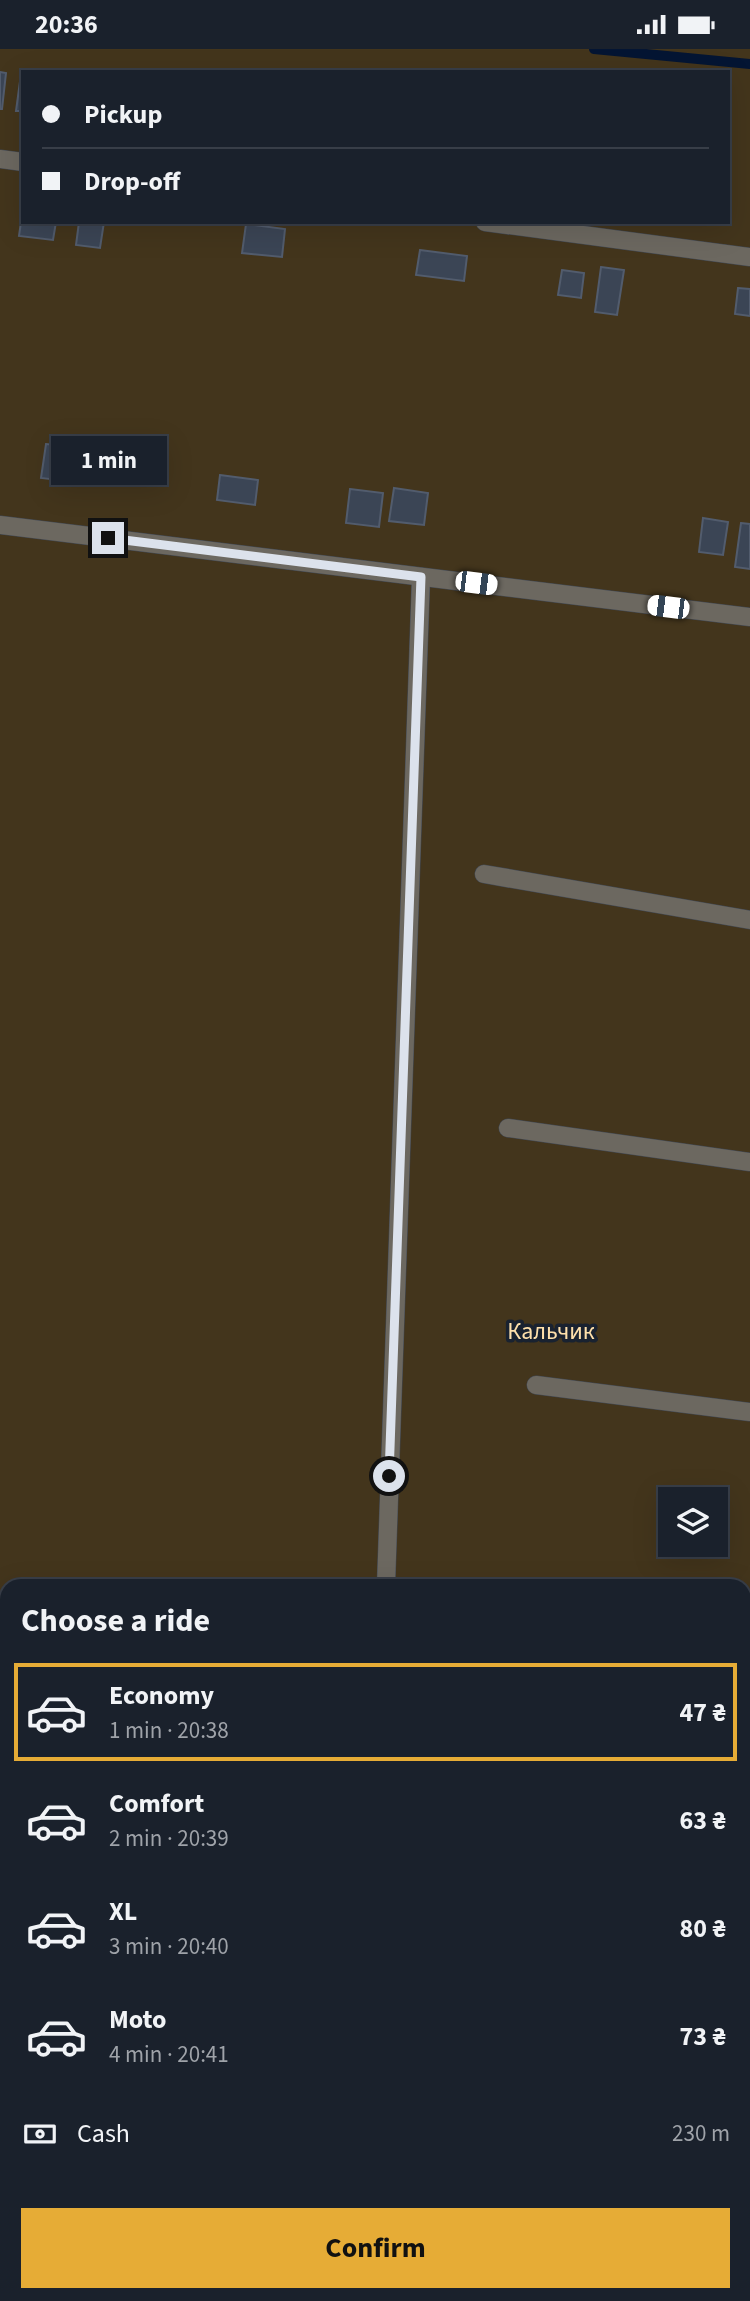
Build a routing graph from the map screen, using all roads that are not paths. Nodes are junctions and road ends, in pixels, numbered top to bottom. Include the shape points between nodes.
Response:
1 (0, 159) edge
2 (21, 162) edge
3 (500, 224) edge
4 (750, 257) edge
5 (0, 525) edge
6 (421, 577) junction
7 (750, 617) edge
8 (484, 874) dead end
9 (750, 920) edge
10 (508, 1128) dead end
11 (750, 1162) edge
12 (536, 1385) dead end
13 (750, 1412) edge
14 (386, 1579) edge

1 - 2 lane
3 - 4 lane
5 - 6 lane
6 - 7 lane
6 - 14 lane
8 - 9 lane
10 - 11 lane
12 - 13 lane

